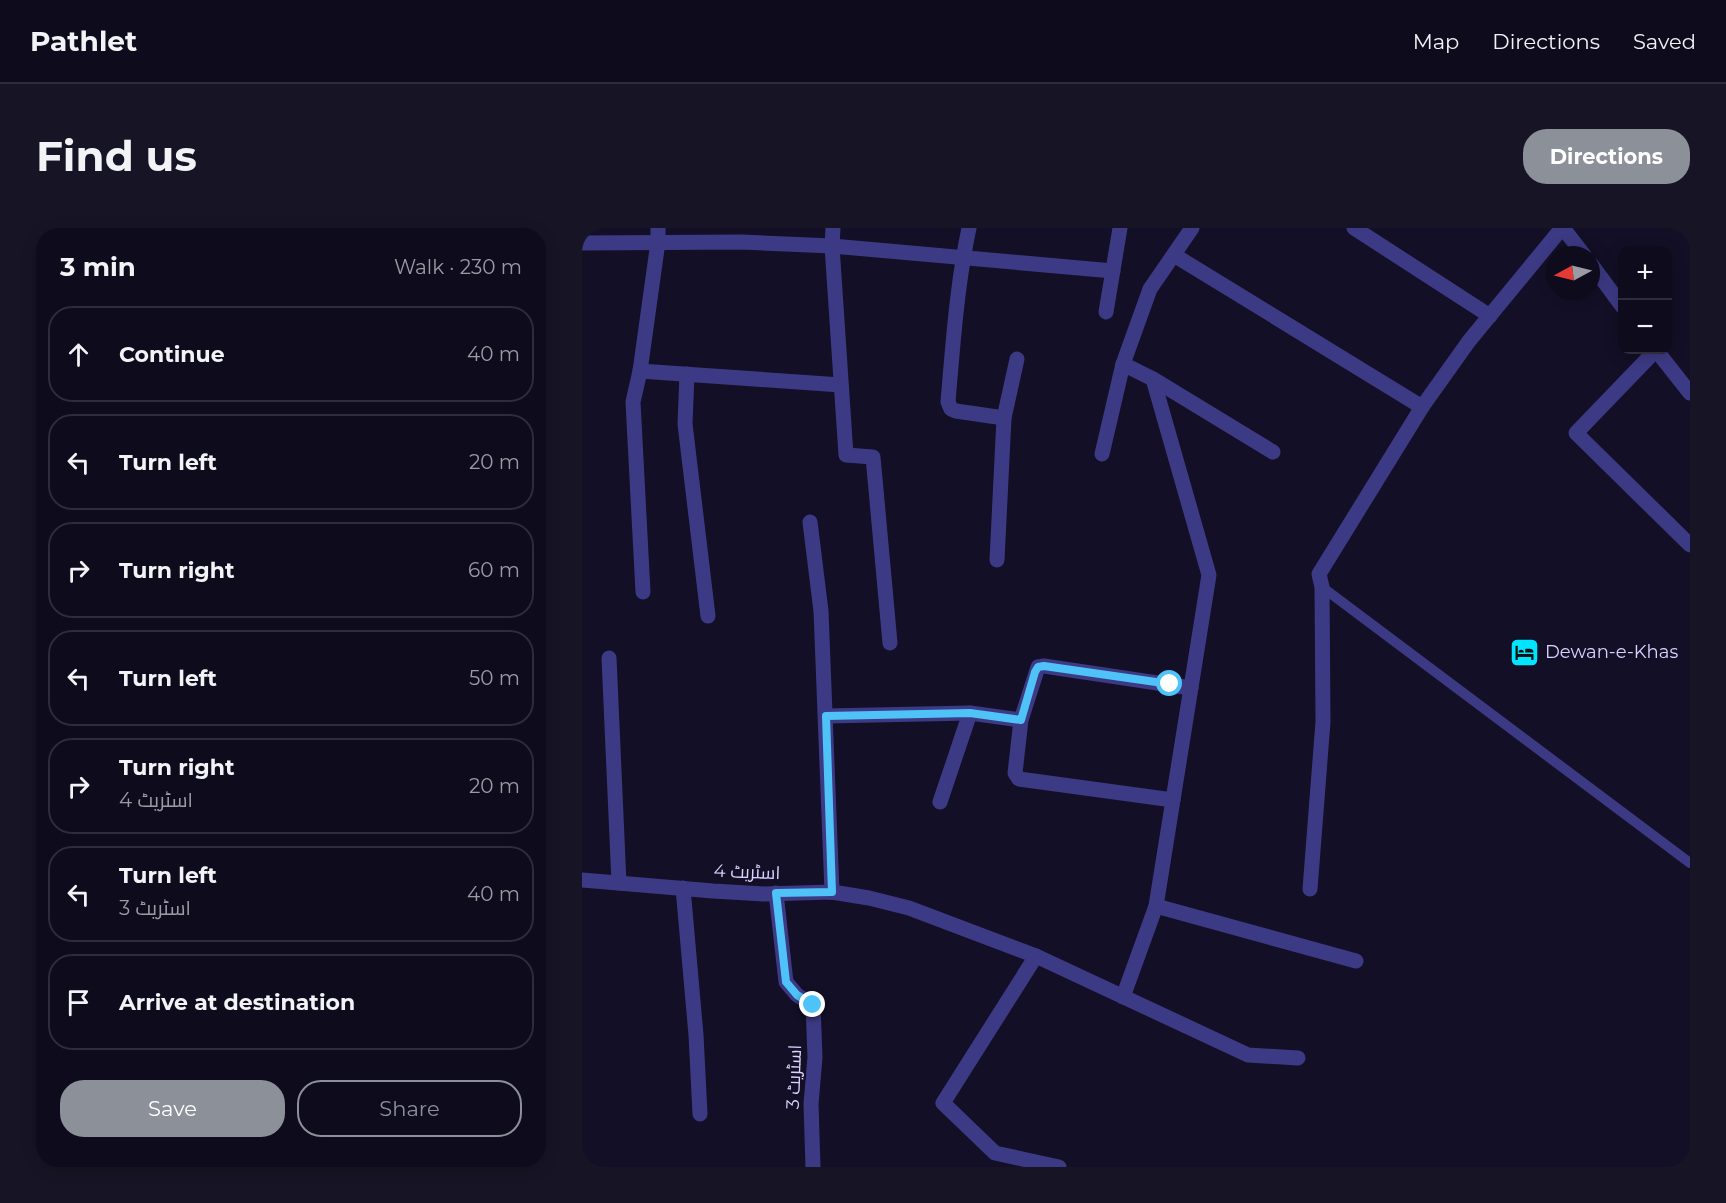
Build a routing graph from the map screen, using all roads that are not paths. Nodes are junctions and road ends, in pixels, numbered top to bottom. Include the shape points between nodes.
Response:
1 (833, 228) edge
2 (969, 228) edge
3 (1120, 228) edge
4 (1192, 228) edge
5 (1354, 228) edge
6 (1563, 228) edge
7 (658, 235) edge
8 (582, 243) edge
9 (832, 246) junction
10 (1577, 246) edge
11 (1174, 255) junction
12 (963, 257) junction
13 (1113, 271) junction
14 (1600, 276) edge
15 (1618, 300) edge
16 (1107, 312) dead end
17 (1490, 316) junction
18 (1652, 354) edge
19 (1659, 354) edge
20 (1017, 359) dead end
21 (1123, 364) junction
22 (640, 371) junction
23 (687, 374) junction
24 (1154, 379) junction
25 (841, 386) junction
26 (1690, 393) edge
27 (1422, 407) junction
28 (1004, 418) junction
29 (1273, 452) dead end
30 (1102, 454) dead end
31 (810, 522) dead end
32 (1690, 545) edge
33 (997, 560) dead end
34 (1322, 587) junction
35 (642, 592) dead end
36 (708, 616) dead end
37 (890, 642) dead end
38 (609, 658) dead end
39 (1191, 688) junction
40 (970, 713) junction
41 (826, 716) junction
42 (1021, 720) junction
43 (1173, 800) junction
44 (940, 802) dead end
45 (1690, 863) edge
46 (582, 880) edge
47 (619, 883) junction
48 (683, 888) junction
49 (1310, 889) dead end
50 (832, 892) junction
51 (776, 893) junction
52 (1156, 906) junction
53 (1036, 956) junction
54 (1356, 961) dead end
55 (1123, 997) junction
56 (1298, 1059) dead end
57 (700, 1114) dead end
58 (813, 1167) edge
59 (1059, 1167) edge

1 - 9 street
2 - 12 street
3 - 13 street
4 - 11 street
5 - 17 street
6 - 10 street
6 - 17 street
7 - 8 street
7 - 9 street
7 - 22 street
9 - 12 street
9 - 25 street
11 - 21 street via 1150,289
11 - 27 street
12 - 13 street
12 - 28 street via 948,402 956,411
13 - 16 street
14 - 15 street
17 - 27 street
18 - 32 street via 1576,433
19 - 26 street
20 - 28 street
21 - 24 street
21 - 30 street
22 - 23 street
22 - 35 street via 633,402
23 - 25 street
23 - 36 street via 685,424
24 - 29 street
24 - 39 street via 1209,575
25 - 37 street via 846,455 873,457
27 - 34 street via 1319,574
28 - 33 street
31 - 41 street via 821,611
34 - 45 lane
34 - 49 street via 1323,722
38 - 47 street
39 - 42 street via 1038,667
39 - 43 street
40 - 41 street
40 - 42 street
40 - 44 street
41 - 50 street
42 - 43 street via 1015,772 1019,779
43 - 52 street
46 - 47 street, اسٹریٹ 4
47 - 48 street, اسٹریٹ 4
48 - 51 street, اسٹریٹ 4
48 - 57 street
50 - 51 street, اسٹریٹ 4
50 - 53 street, اسٹریٹ 4 via 909,908
51 - 58 street, اسٹریٹ 3 via 786,982 813,1005
52 - 54 street
52 - 55 street
53 - 55 street, اسٹریٹ 4
53 - 59 street via 943,1103 996,1153
55 - 56 street, اسٹریٹ 4 via 1248,1055

